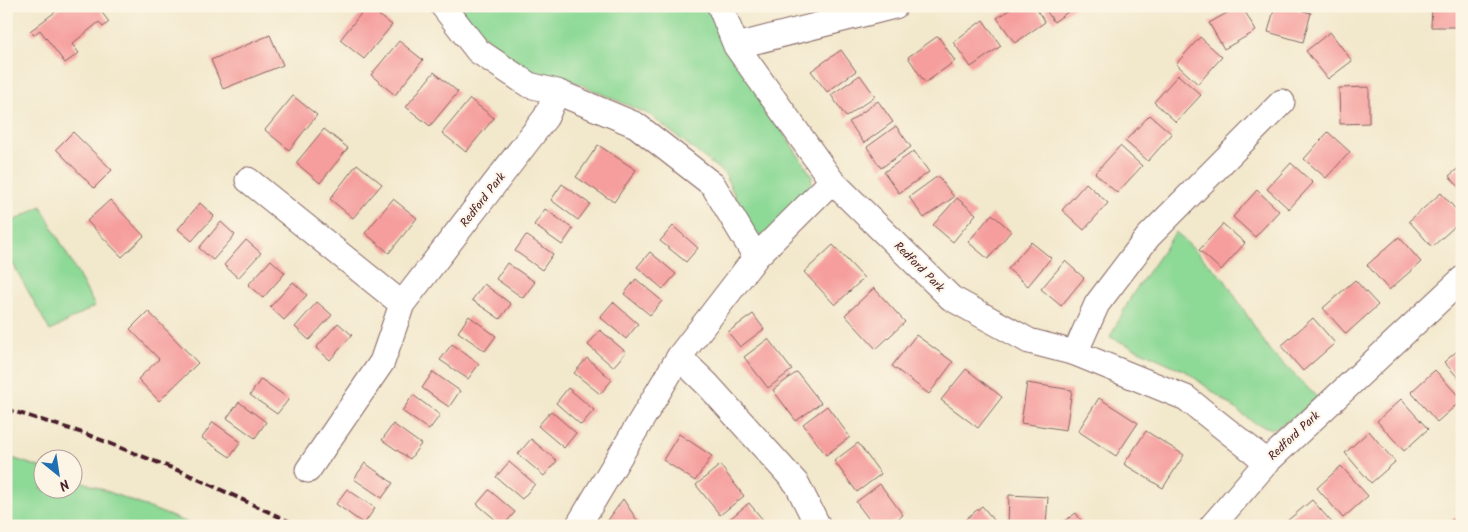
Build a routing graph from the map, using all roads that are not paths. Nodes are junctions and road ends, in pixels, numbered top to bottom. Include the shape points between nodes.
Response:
1 (443, 6) edge
2 (720, 6) edge
3 (895, 6) edge
4 (736, 46) junction
5 (557, 92) junction
6 (1282, 102) dead end
7 (248, 180) dead end
8 (832, 181) junction
9 (756, 257) junction
10 (1462, 279) edge
11 (402, 304) junction
12 (1076, 353) junction
13 (679, 357) junction
14 (1267, 462) junction
15 (308, 470) dead end
16 (578, 526) edge
17 (818, 526) edge
18 (1212, 526) edge

1 - 5 street via 478,51 529,86
2 - 4 street, Redford Park
3 - 4 street
4 - 8 street, Redford Park
5 - 9 street via 636,126 713,185
5 - 11 street, Redford Park via 546,117
6 - 12 street via 1148,237 1097,304
7 - 11 street
8 - 9 street
8 - 12 street, Redford Park via 950,298 1029,340
9 - 13 street
10 - 14 street, Redford Park
11 - 15 street, Redford Park via 382,362
12 - 14 street, Redford Park via 1186,398
13 - 16 street
13 - 17 street via 797,484
14 - 18 street

